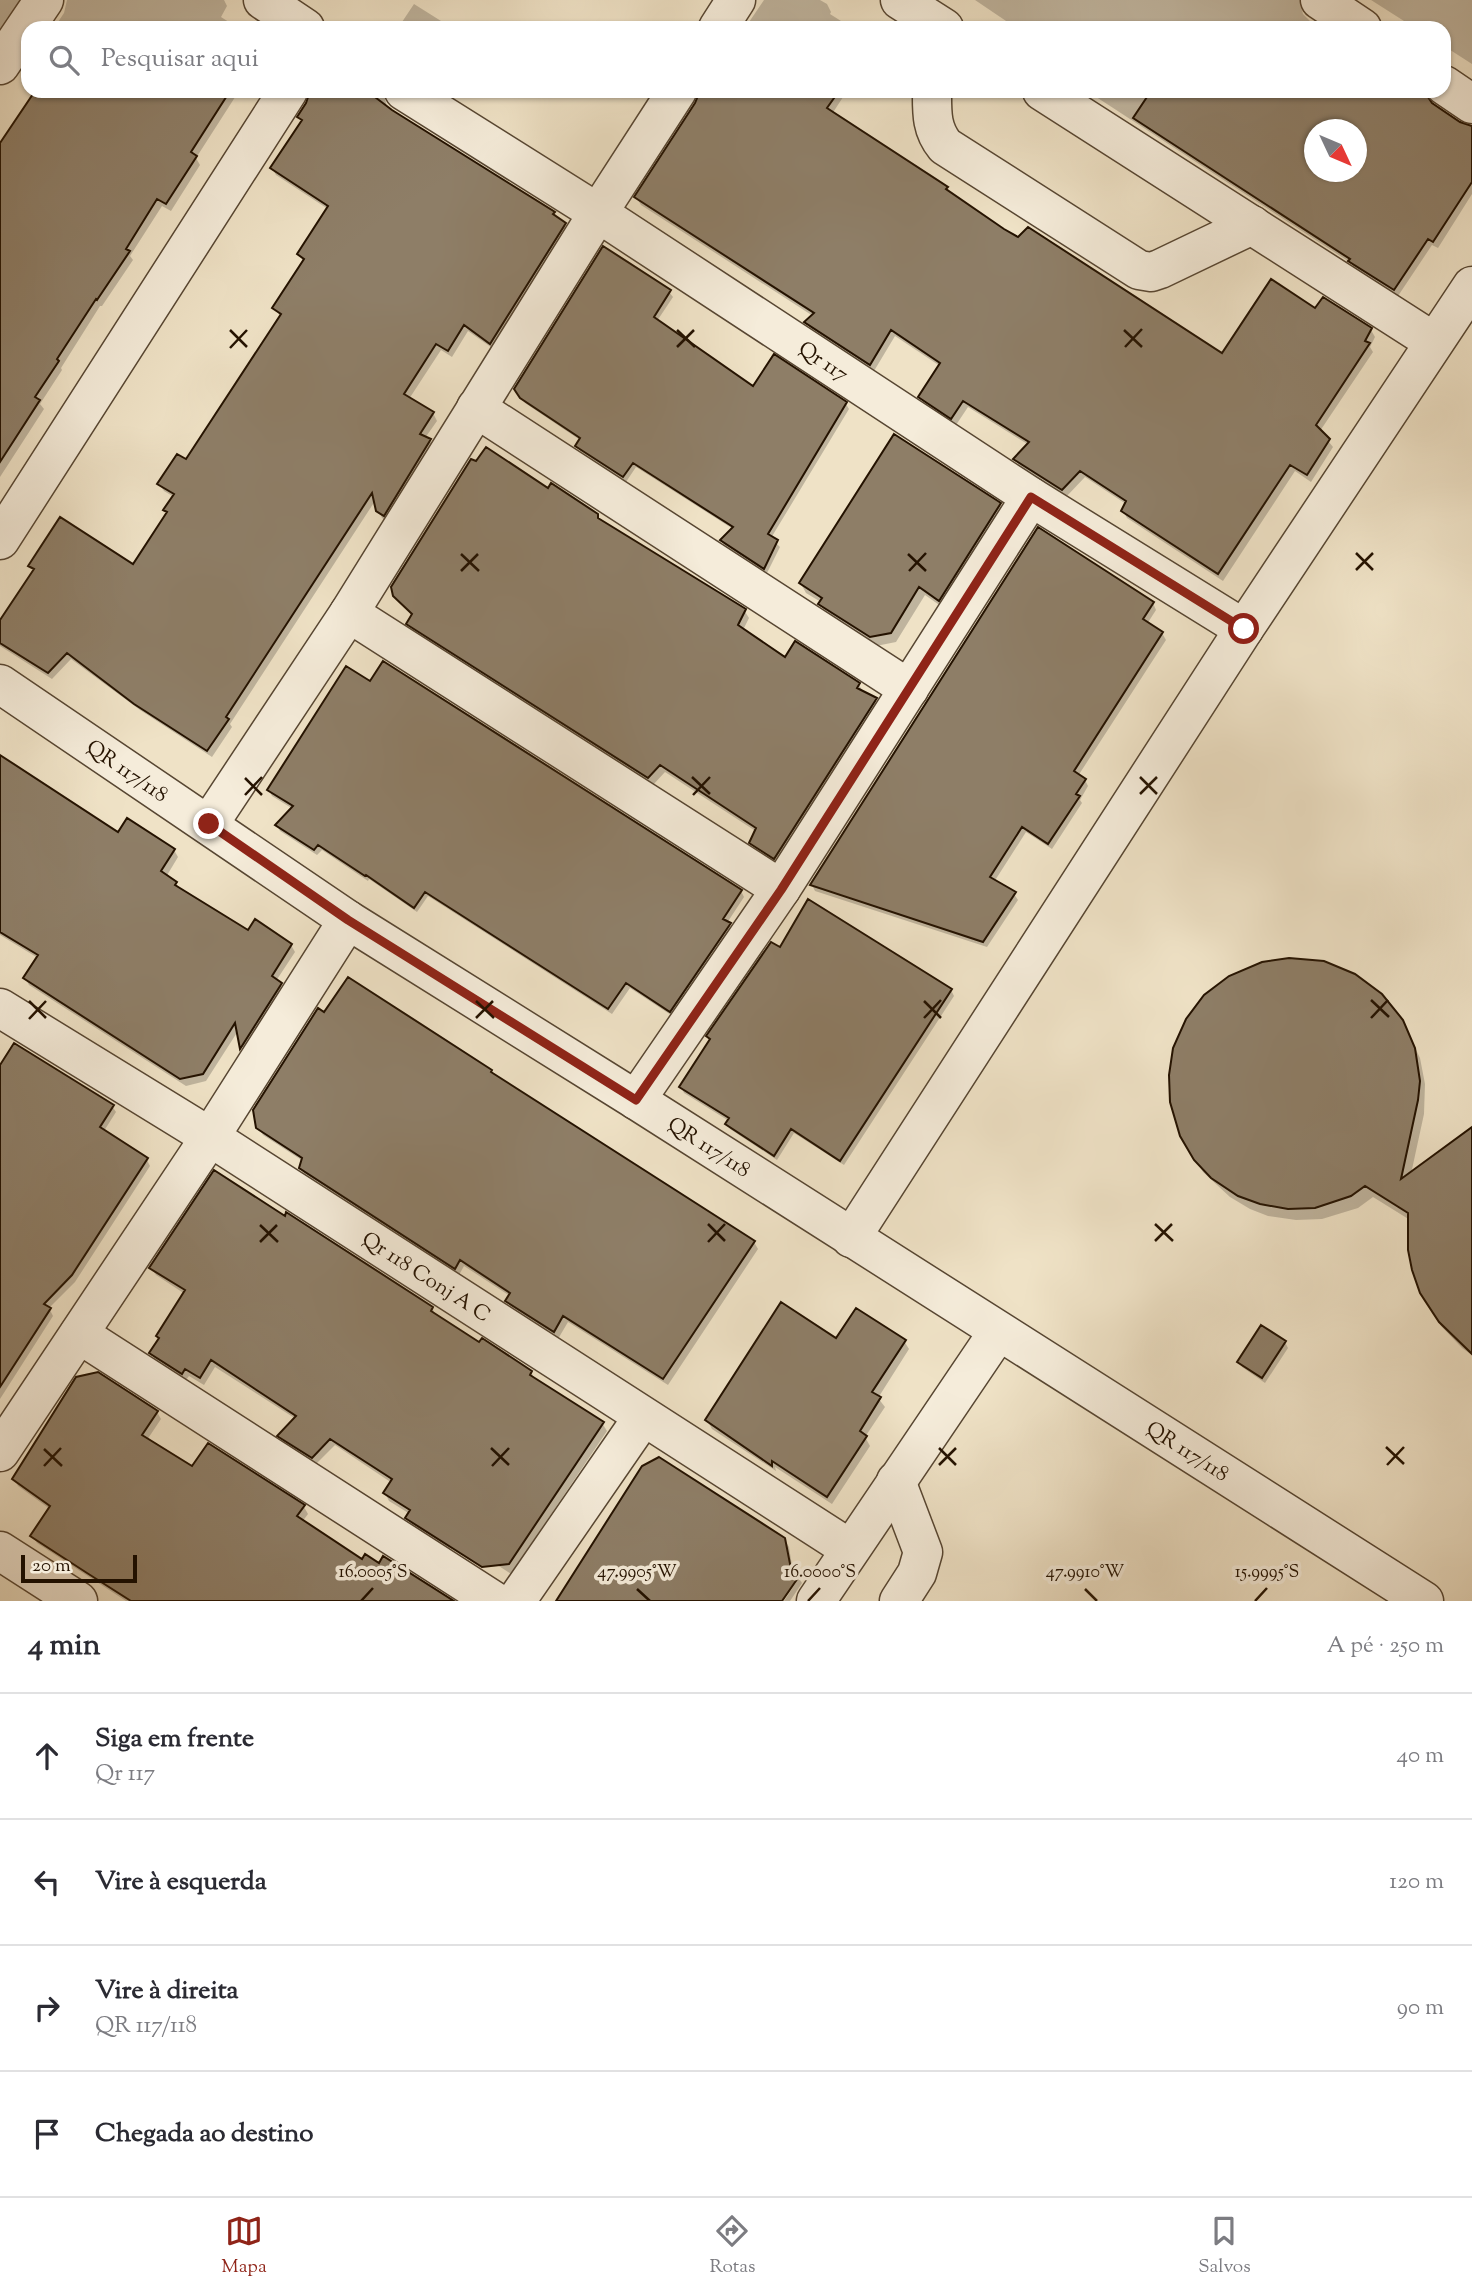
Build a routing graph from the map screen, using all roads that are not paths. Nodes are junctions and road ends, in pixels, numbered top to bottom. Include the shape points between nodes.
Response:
1 (44, 0) edge
2 (263, 0) edge
3 (736, 0) edge
4 (30, 21) edge
5 (295, 21) edge
6 (722, 21) edge
7 (21, 34) edge
8 (0, 65) edge
9 (1451, 90) edge
10 (284, 98) edge
11 (415, 98) edge
12 (672, 98) edge
13 (932, 98) edge
14 (1053, 98) edge
15 (1472, 104) edge
16 (598, 213) junction
17 (1252, 226) junction
18 (1472, 286) edge
19 (1434, 342) junction
20 (476, 408) junction
21 (1031, 497) junction
22 (0, 540) edge
23 (349, 612) junction
24 (1244, 629) junction
25 (0, 684) edge
26 (909, 689) junction
27 (209, 824) junction
28 (781, 890) junction
29 (348, 920) junction
30 (3, 1016) edge
31 (636, 1100) junction
32 (210, 1137) junction
33 (851, 1238) junction
34 (998, 1332) junction
35 (79, 1334) junction
36 (643, 1417) junction
37 (0, 1452) edge
38 (896, 1481) junction
39 (850, 1549) junction
40 (0, 1550) edge
41 (78, 1601) edge
42 (494, 1601) edge
43 (516, 1601) edge
44 (816, 1601) edge
45 (899, 1601) edge
46 (1423, 1601) edge

1 - 4 street
2 - 5 street
3 - 6 street
7 - 8 street
9 - 15 street
10 - 22 street
11 - 16 street, Qr 117
12 - 16 street
13 - 17 street via 933,123 946,146 1139,270 1160,269
14 - 17 street
16 - 20 street
16 - 21 street, Qr 117
17 - 19 street
18 - 19 street
19 - 24 street
20 - 23 street
20 - 26 street
21 - 24 street, Qr 117
21 - 26 street
23 - 27 street
23 - 28 street
24 - 33 street
25 - 27 street, QR 117/118
26 - 28 street
27 - 29 street, QR 117/118
28 - 31 street
29 - 31 street, QR 117/118
29 - 32 street
30 - 32 street, Qr 118 Conj A C
31 - 33 street, QR 117/118
32 - 35 street
32 - 36 street, Qr 118 Conj A C
33 - 34 street, QR 117/118
34 - 38 street
34 - 46 street, QR 117/118
35 - 37 street
35 - 42 street
36 - 39 street, Qr 118 Conj A C
36 - 43 street
38 - 39 street
38 - 45 street via 923,1552 917,1573
39 - 44 street
40 - 41 street

